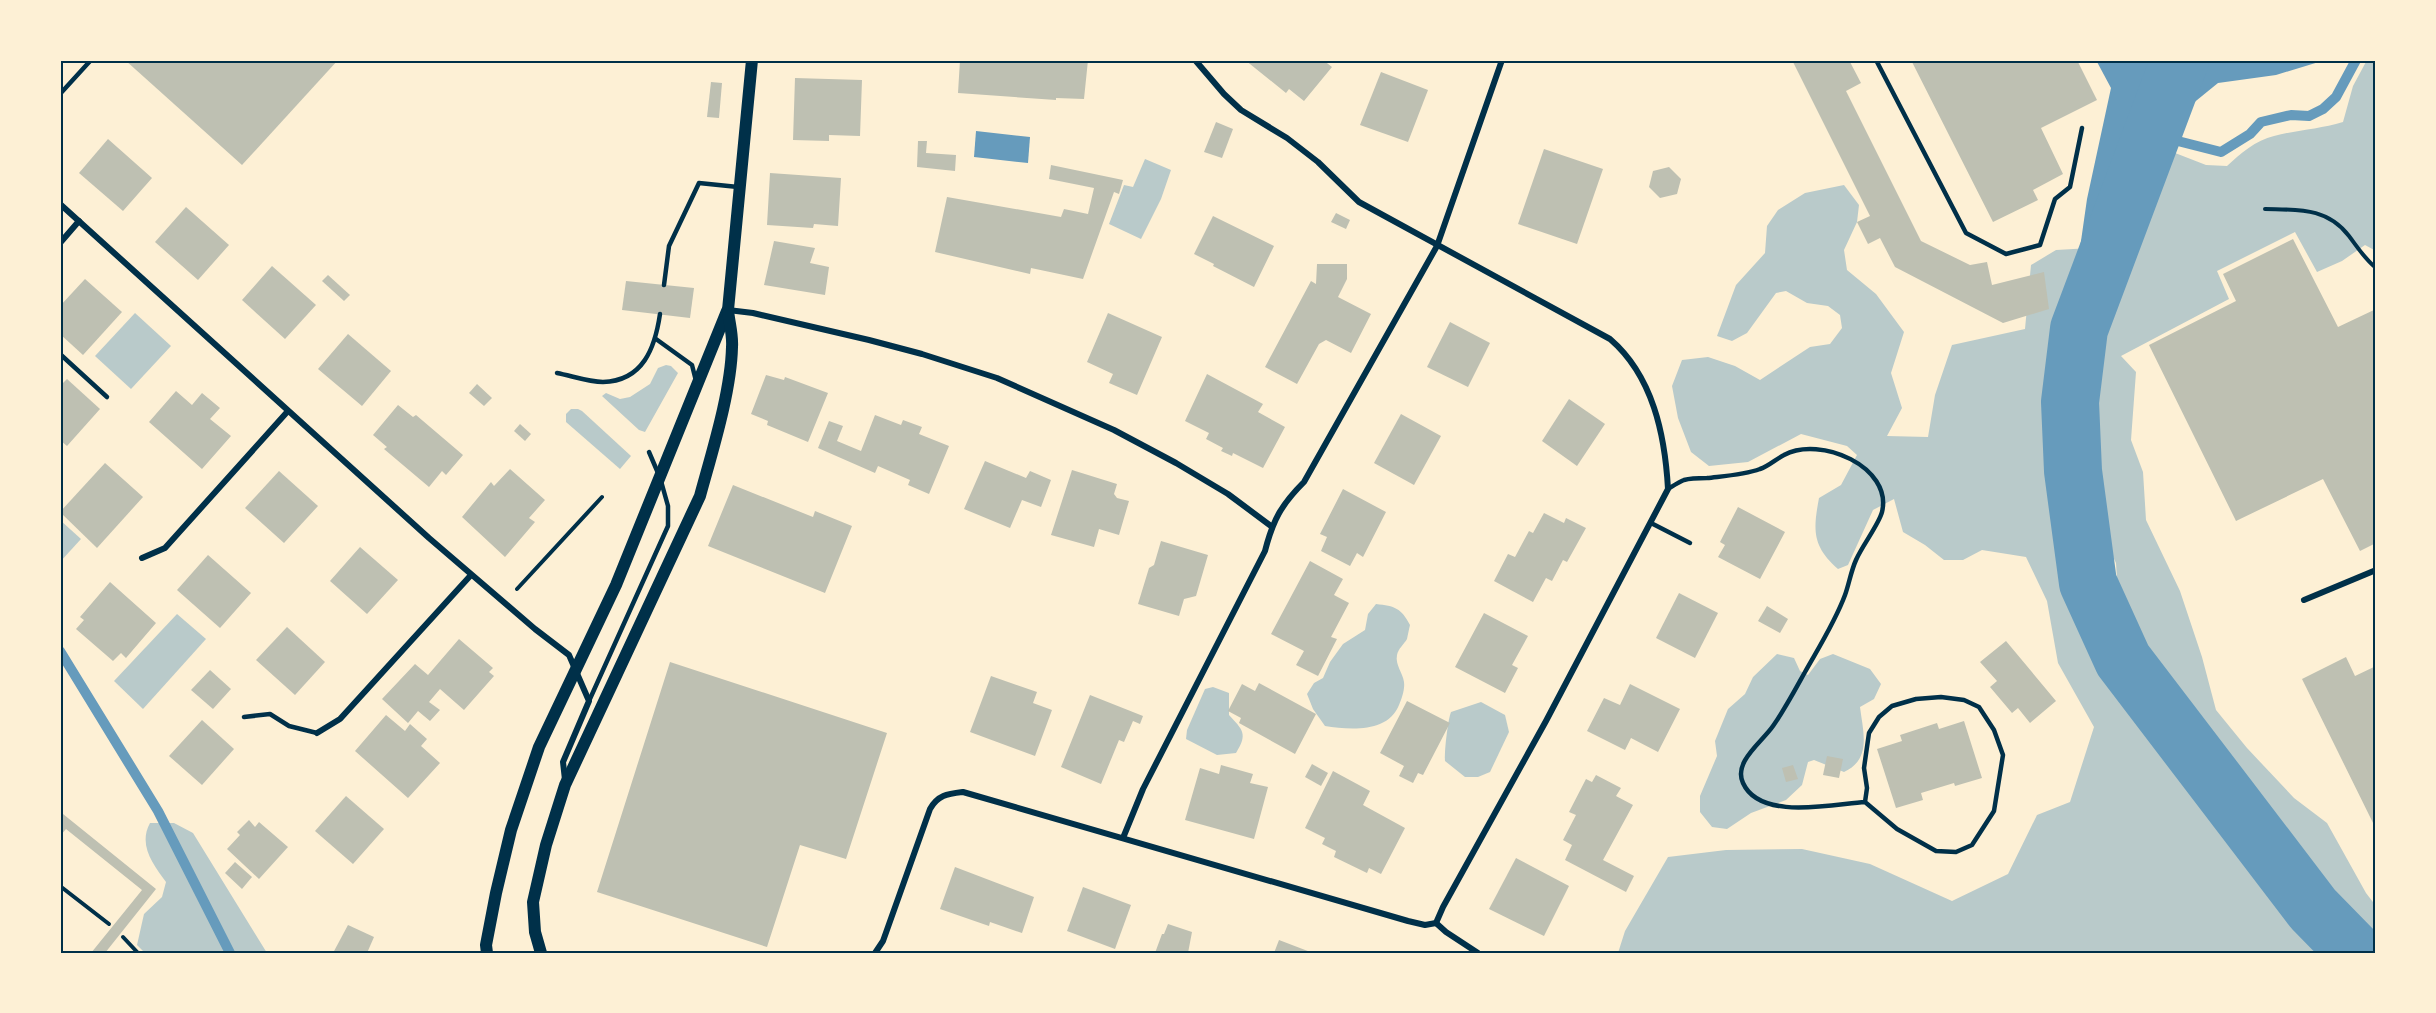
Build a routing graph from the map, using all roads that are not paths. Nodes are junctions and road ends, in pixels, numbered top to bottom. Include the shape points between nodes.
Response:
1 (91, 60) edge
2 (752, 60) edge
3 (1195, 60) edge
4 (1502, 60) edge
5 (1876, 60) edge
6 (60, 94) edge
7 (2082, 128) dead end
8 (740, 187) junction
9 (60, 204) edge
10 (80, 221) junction
11 (60, 243) edge
12 (1437, 246) junction
13 (664, 285) dead end
14 (728, 310) junction
15 (660, 314) dead end
16 (656, 339) junction
17 (60, 354) edge
18 (557, 373) dead end
19 (697, 387) junction
20 (107, 397) dead end
21 (288, 411) junction
22 (649, 452) dead end
23 (660, 478) junction
24 (1668, 489) junction
25 (1651, 523) junction
26 (1271, 526) junction
27 (1690, 543) dead end
28 (142, 558) dead end
29 (2376, 570) edge
30 (471, 575) junction
31 (2304, 600) dead end
32 (575, 671) junction
33 (589, 700) junction
34 (244, 717) dead end
35 (317, 733) joint
36 (565, 785) junction
37 (1865, 802) junction
38 (1123, 838) junction
39 (1436, 923) junction
40 (487, 953) edge
41 (541, 953) edge
42 (875, 953) edge
43 (1478, 953) edge

1 - 6 lane
2 - 8 main road
3 - 12 street via 1233,102 1318,162 1359,202
4 - 12 street
5 - 7 lane via 1966,233 2006,254 2040,245 2055,199 2070,187
8 - 13 lane via 699,183 669,246
8 - 14 main road
9 - 10 street
10 - 11 street
10 - 21 street
12 - 24 street via 1610,339 1624,351 1653,403 1666,448
12 - 26 street via 1309,474 1284,502
14 - 19 main road
14 - 26 street via 869,340 997,378 1114,430 1166,458 1228,494
14 - 36 main road via 733,345 728,381 700,496
15 - 16 lane
16 - 18 lane via 638,369 622,380 601,382
16 - 19 lane via 692,365
17 - 20 lane
19 - 23 main road
21 - 28 street via 165,548
21 - 30 street
22 - 23 lane
23 - 32 main road
23 - 33 lane via 668,506 668,526
24 - 25 street
24 - 37 lane via 1685,479 1761,469 1791,451 1809,447 1826,448 1846,456 1875,480 1882,495 1882,512 1855,561 1845,595 1786,706 1744,761 1741,771 1743,784 1754,797 1771,806 1788,809
25 - 27 lane
25 - 39 street
26 - 38 street via 1265,551 1143,789
29 - 31 street
30 - 32 street via 569,655
30 - 35 street via 340,719
32 - 33 street
32 - 40 main road via 539,747 511,830 495,893
33 - 36 street via 563,762
34 - 35 lane via 270,714 289,726
36 - 41 main road via 533,902
37 - 37 lane via 1897,829 1936,851 1956,852 1972,845 1994,811 2003,754 1979,707 1941,697 1892,706 1869,733
38 - 39 street via 1425,926
38 - 42 street via 963,792 936,799 886,934
39 - 43 street

